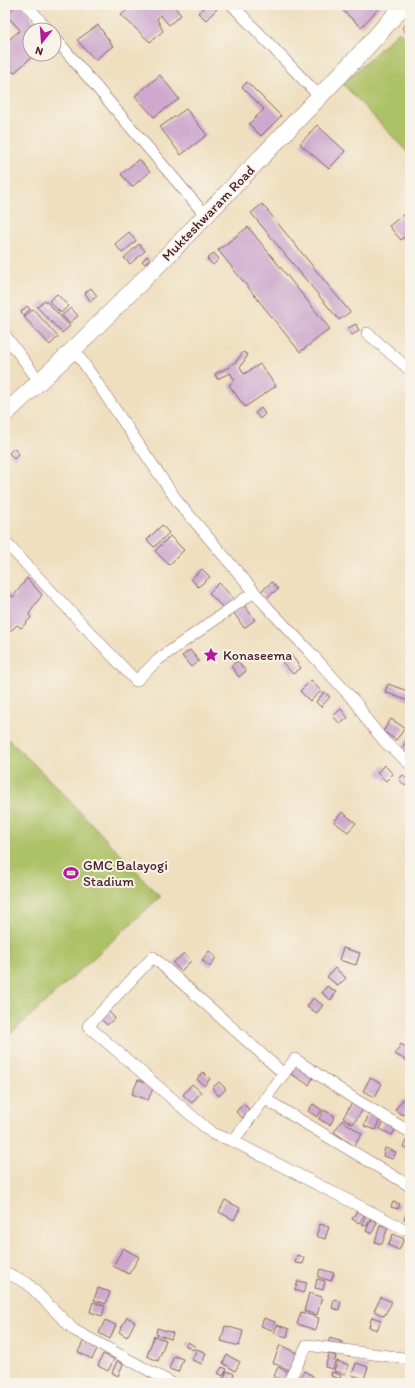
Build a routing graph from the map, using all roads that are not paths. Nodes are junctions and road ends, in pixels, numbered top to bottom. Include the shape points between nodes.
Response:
1 (27, 5) edge
2 (232, 5) edge
3 (404, 5) edge
4 (41, 22) edge
5 (62, 46) edge
6 (320, 97) junction
7 (206, 216) junction
8 (366, 333) dead end
9 (5, 335) edge
10 (74, 349) junction
11 (410, 370) edge
12 (40, 381) junction
13 (5, 414) edge
14 (5, 542) edge
15 (254, 592) junction
16 (410, 764) edge
17 (284, 1074) junction
18 (265, 1099) junction
19 (410, 1132) edge
20 (233, 1141) junction
21 (410, 1186) edge
22 (410, 1230) edge
23 (5, 1272) edge
24 (410, 1359) edge
25 (172, 1383) edge
26 (288, 1383) edge

1 - 4 street
2 - 6 street
3 - 6 main road, Mukteshwaram Road
5 - 7 street
6 - 7 main road, Mukteshwaram Road
7 - 10 main road, Mukteshwaram Road
8 - 11 street
9 - 12 street
10 - 12 main road, Mukteshwaram Road
10 - 15 street via 178,502
12 - 13 main road, Mukteshwaram Road
14 - 15 street via 136,681 159,659
15 - 16 street via 358,705 385,742
17 - 18 street
17 - 19 street via 295,1059
17 - 20 street via 153,957 88,1026 213,1134
18 - 20 street
18 - 21 street
20 - 22 street
23 - 25 street via 27,1283 74,1330
24 - 26 street via 307,1346

